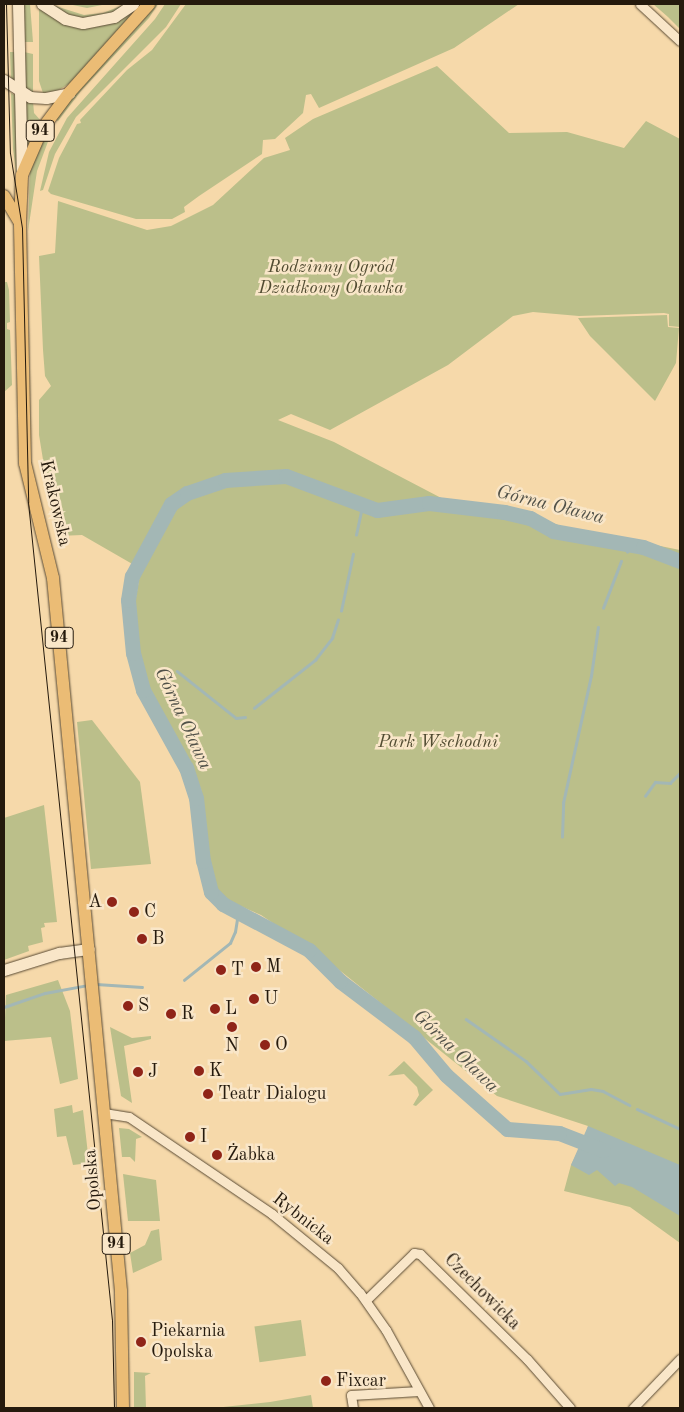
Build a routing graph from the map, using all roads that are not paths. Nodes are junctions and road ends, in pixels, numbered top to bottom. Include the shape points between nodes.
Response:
1 (18, 4) edge
2 (42, 4) edge
3 (133, 4) edge
4 (149, 4) edge
5 (640, 4) edge
6 (680, 41) edge
7 (4, 80) edge
8 (20, 93) junction
9 (69, 93) junction
10 (22, 175) junction
11 (4, 196) edge
12 (20, 223) junction
13 (89, 948) junction
14 (4, 970) edge
15 (104, 1113) junction
16 (366, 1300) junction
17 (680, 1359) edge
18 (419, 1390) junction
19 (123, 1408) edge
20 (353, 1408) edge
21 (429, 1408) edge
22 (570, 1408) edge
23 (633, 1408) edge

1 - 8 main road, Krakowska
2 - 3 main road via 65,19 83,23 114,17
4 - 9 main road, 94
5 - 6 street
7 - 8 main road
8 - 9 main road via 46,98
8 - 10 main road, Krakowska
9 - 10 main road, 94 via 42,128
10 - 12 main road, Krakowska / 94
11 - 12 main road, 94
12 - 13 main road, Krakowska / 94 via 26,463 53,578
13 - 14 main road
13 - 15 main road, Opolska / 94
15 - 16 street, Rybnicka via 129,1117 263,1208 338,1268
15 - 19 main road, Opolska / 94 via 121,1302
16 - 18 street, Rybnicka
16 - 22 street, Czechowicka via 414,1253 420,1254 526,1359
17 - 23 street
18 - 20 street via 351,1395
18 - 21 street, Rybnicka

